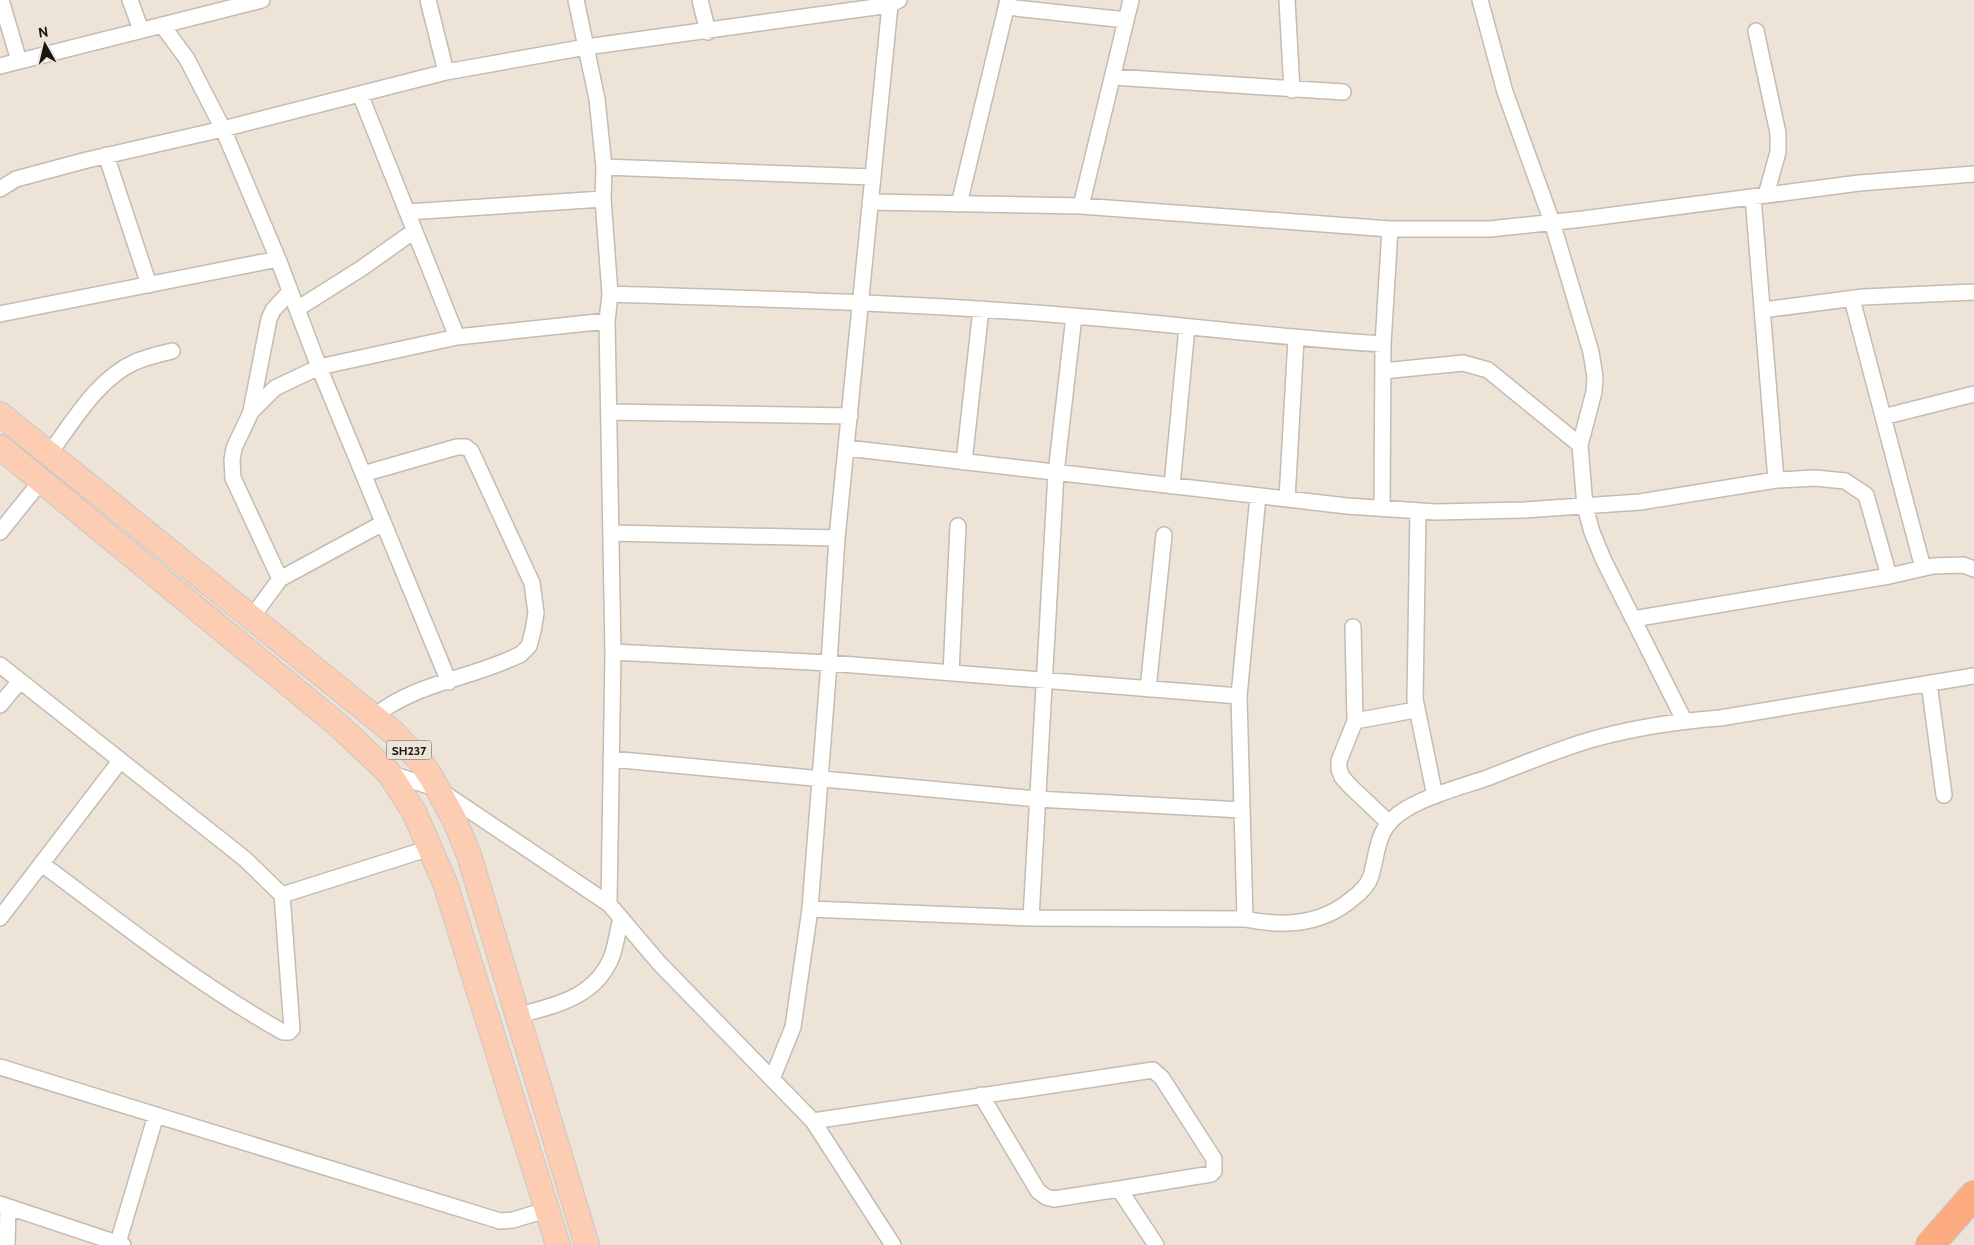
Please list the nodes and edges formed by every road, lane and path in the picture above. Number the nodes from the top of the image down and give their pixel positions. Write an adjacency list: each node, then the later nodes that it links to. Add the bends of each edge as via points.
1 (1, 0): 18 (street)
2 (130, 0): 14 (street)
3 (262, 0): 13 (street)
4 (428, 0): 20 (street)
5 (576, 0): 17 (street)
6 (700, 0): 16 (street)
7 (1131, 0): 12 (street)
8 (1287, 0): 22 (street)
9 (1480, 0): 37 (street, via 1505,92)
10 (894, 3): 16 (street); 29 (street)
11 (1007, 4): 12 (street); 34 (street)
12 (1126, 20): 21 (street)
13 (162, 25): 14 (street); 25 (street, via 187,59)
14 (141, 30): 18 (street)
15 (1756, 31): 31 (street, via 1778,133 1778,152)
16 (708, 32): 17 (street)
17 (586, 47): 20 (street); 27 (street, via 597,99)
18 (19, 61): 19 (street)
19 (0, 66)
20 (446, 72): 24 (street)
21 (1113, 77): 22 (street); 35 (street)
22 (1292, 90): 23 (street)
23 (1343, 92)
24 (360, 94): 25 (street); 36 (street)
25 (223, 129): 26 (street); 40 (street)
26 (106, 156): 30 (street, via 16,179); 41 (street)
27 (604, 167): 29 (street); 32 (street)
28 (1974, 174): 31 (street, via 1860,183)
29 (872, 177): 33 (street)
30 (0, 189)
31 (1760, 196): 37 (street); 49 (street)
32 (603, 199): 36 (street); 44 (street)
33 (870, 202): 34 (street); 46 (street)
34 (959, 204): 35 (street)
35 (1081, 206): 38 (street)
36 (407, 212): 39 (street)
37 (1552, 222): 38 (street, via 1490,228); 66 (street, via 1593,362 1594,392)
38 (1390, 229): 56 (street)
39 (414, 231): 47 (street); 54 (street)
40 (278, 259): 41 (street); 42 (street)
41 (149, 285): 50 (street)
42 (290, 292): 47 (street); 61 (street, via 269,319)
43 (1974, 292): 45 (street)
44 (610, 294): 46 (street); 52 (street)
45 (1852, 299): 49 (street); 65 (street)
46 (862, 302): 48 (street); 64 (street)
47 (297, 309): 58 (street)
48 (981, 310): 51 (street); 70 (street)
49 (1763, 310): 73 (street)
50 (0, 314)
51 (1074, 316): 53 (street); 71 (street)
52 (607, 321): 54 (street); 62 (street)
53 (1187, 327): 55 (street); 75 (street)
54 (457, 337): 58 (street)
55 (1296, 339): 56 (street); 77 (street)
56 (1383, 344): 59 (street)
57 (172, 351): 69 (street, via 133,363 111,378)
58 (319, 367): 61 (street, via 275,388); 72 (street)
59 (1383, 371): 66 (street, via 1463,363 1488,370); 79 (street)
60 (1974, 394): 65 (street)
61 (251, 412): 90 (street, via 234,448 233,478)
62 (609, 412): 64 (street); 84 (street)
63 (0, 414): 69 (main road, SH237)
64 (850, 416): 68 (street)
65 (1883, 417): 87 (street)
66 (1580, 445): 78 (street)
67 (0, 447): 74 (main road, SH237)
68 (847, 448): 70 (street); 86 (street)
69 (49, 454): 91 (main road, SH237)
70 (964, 462): 71 (street)
71 (1056, 472): 75 (street); 100 (street)
72 (363, 474): 81 (street); 101 (street, via 466,447 471,451 532,583 536,613 529,646 511,659)
73 (1776, 480): 78 (street, via 1695,495); 89 (street, via 1815,478 1845,481 1866,496)
74 (41, 481): 83 (street); 112 (main road, SH237, via 337,724)
75 (1172, 486): 76 (street)
76 (1258, 496): 77 (street); 104 (street)
77 (1287, 499): 79 (street)
78 (1585, 507): 80 (street); 92 (street, via 1604,561)
79 (1382, 508): 80 (street)
80 (1418, 511): 106 (street)
81 (383, 523): 90 (street); 101 (street)
82 (958, 526): 97 (street)
83 (0, 532)
84 (611, 533): 86 (street); 94 (street)
85 (1164, 535): 103 (street)
86 (837, 538): 95 (street)
87 (1923, 568): 88 (street, via 1963,564); 89 (street)
88 (1974, 569)
89 (1889, 576): 92 (street)
90 (280, 579): 91 (street)
91 (252, 617): 107 (main road, SH237)
92 (1633, 619): 108 (street)
93 (1353, 627): 109 (street)
94 (612, 652): 95 (street); 110 (street)
95 (830, 663): 97 (street); 113 (street)
96 (0, 665): 99 (street)
97 (951, 673): 100 (street)
98 (1974, 676): 102 (street)
99 (20, 681): 105 (street); 111 (street)
100 (1044, 681): 103 (street); 117 (street)
101 (449, 682): 107 (street, via 399,698)
102 (1929, 683): 108 (street, via 1720,718); 115 (street)
103 (1148, 689): 104 (street)
104 (1239, 696): 118 (street)
105 (0, 705)
106 (1415, 710): 109 (street); 116 (street)
107 (374, 717): 114 (main road, SH237, via 421,762)
108 (1684, 720): 116 (street, via 1601,737)
109 (1355, 721): 119 (street, via 1339,761 1339,769 1350,786)
110 (611, 759): 113 (street); 123 (street)
111 (120, 761): 121 (street); 122 (street, via 246,860)
112 (389, 773): 114 (street); 120 (main road, SH237, via 414,812)
113 (820, 778): 117 (street); 124 (street)
114 (438, 790): 123 (street); 129 (main road, SH237, via 469,855)
115 (1944, 795)
116 (1435, 796): 119 (street, via 1406,808)
117 (1037, 799): 118 (street); 127 (street)
118 (1242, 810): 128 (street)
119 (1388, 822): 128 (street, via 1380,835 1371,877 1364,890 1348,903 1308,922 1277,924)
120 (430, 848): 122 (street); 138 (main road, SH237, via 445,883 492,1028)
121 (42, 864): 122 (street, via 230,1002 283,1032 289,1032 292,1021); 125 (street)
122 (282, 895)
123 (609, 904): 126 (street)
124 (810, 909): 127 (street); 131 (street, via 793,1027)
125 (0, 918)
126 (621, 918): 129 (street, via 612,955 590,988 569,1001); 131 (street)
127 (1031, 918): 128 (street)
128 (1245, 919)
129 (519, 1015): 142 (main road, SH237)
130 (0, 1066): 133 (street)
131 (772, 1079): 134 (street)
132 (981, 1095): 134 (street); 135 (street, via 1038,1191 1046,1197); 135 (street, via 1146,1069 1157,1072 1214,1159 1214,1171)
133 (156, 1115): 138 (street, via 500,1220 513,1220); 139 (street)
134 (813, 1121): 143 (street)
135 (1119, 1189): 144 (street)
136 (1974, 1195): 145 (highway)
137 (4, 1206): 139 (street); 140 (street)
138 (546, 1210): 141 (main road, SH237)
139 (121, 1244)
140 (7, 1245)
141 (558, 1245)
142 (587, 1245)
143 (893, 1245)
144 (1156, 1245)
145 (1930, 1245)

